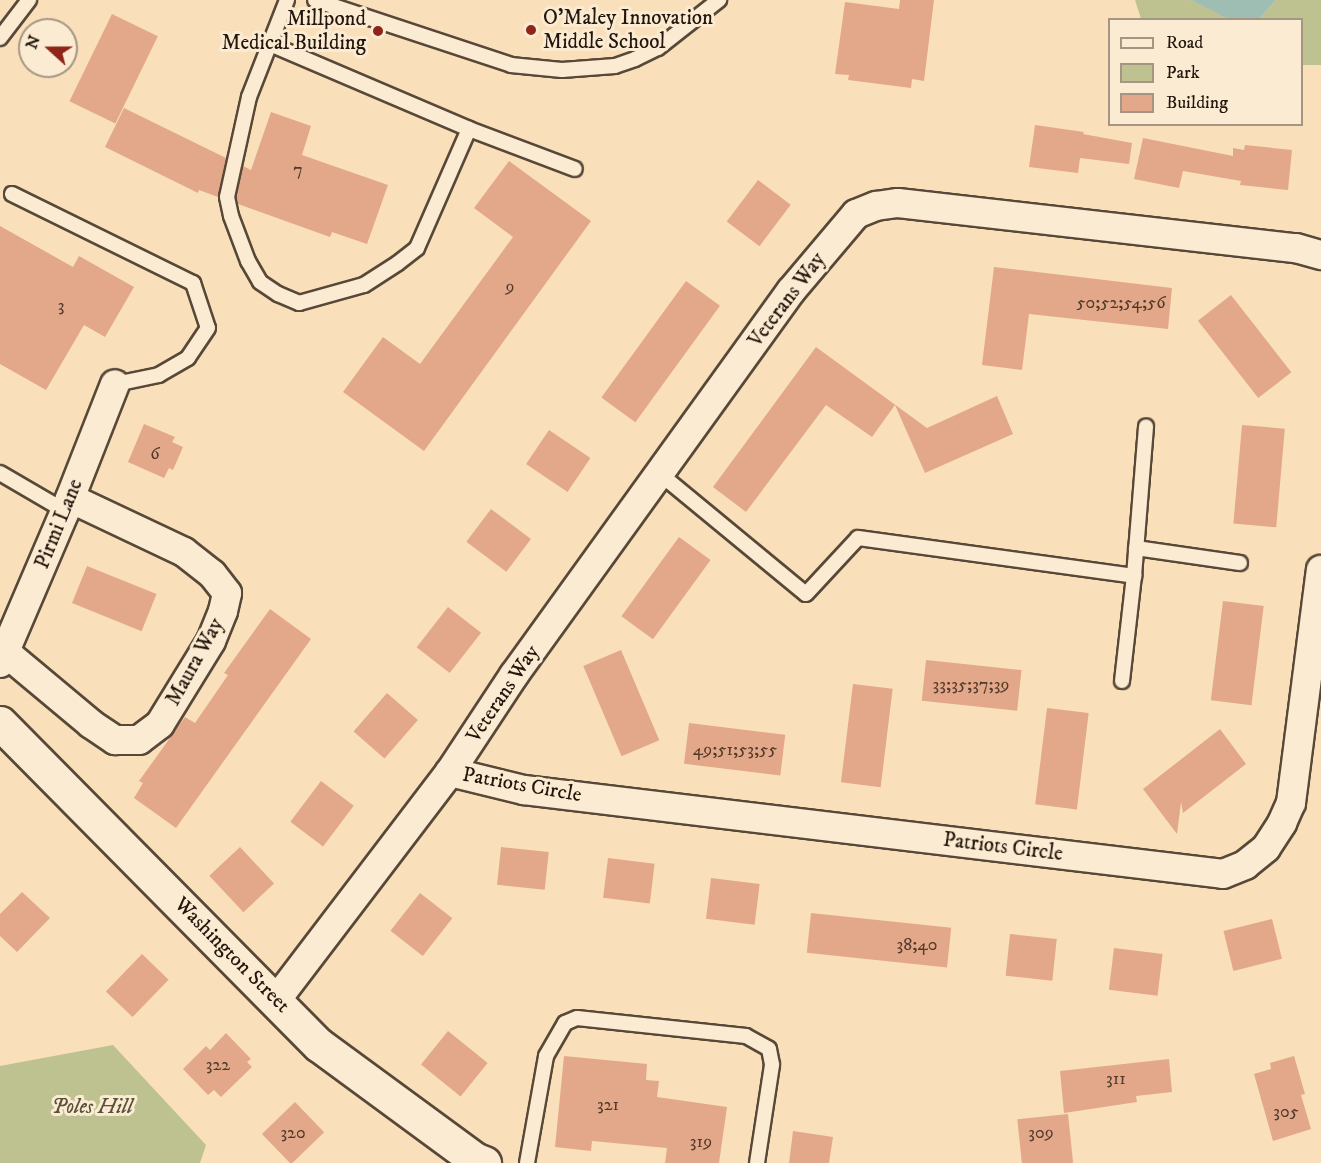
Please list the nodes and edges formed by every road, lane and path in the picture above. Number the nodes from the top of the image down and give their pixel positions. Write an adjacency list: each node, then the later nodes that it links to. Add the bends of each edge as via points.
1 (29, 0): 5 (lane)
2 (287, 0): 6 (lane)
3 (315, 0): 4 (lane, via 511,65 562,70 615,66 635,59 658,48)
4 (719, 0)
5 (0, 38)
6 (270, 44): 7 (lane); 7 (lane, via 249,97 227,197 231,216 260,282 288,299 299,303 364,285 417,248)
7 (469, 129): 8 (lane)
8 (574, 169)
9 (12, 194): 11 (lane, via 193,283 208,328 188,358 159,375)
10 (1321, 255): 14 (street, Veterans Way, via 1296,248 898,203 876,206 856,214 818,257)
11 (115, 384): 15 (street, Pirmi Lane)
12 (1146, 426): 16 (lane)
13 (0, 472): 15 (lane)
14 (659, 473): 19 (lane, via 806,594 858,538); 23 (street, Veterans Way, via 514,675)
15 (68, 505): 20 (street, Pirmi Lane); 20 (street, Maura Way, via 184,552 212,574 227,593 224,611 211,641 160,724 139,740 115,740)
16 (1136, 548): 17 (lane); 19 (lane)
17 (1240, 564)
18 (1321, 570): 23 (street, Patriots Circle, via 1291,803 1266,848 1245,865 1223,874 524,790)
19 (1134, 576): 21 (lane)
20 (3, 658)
21 (1122, 681)
22 (0, 723): 24 (main road, Washington Street)
23 (450, 772): 24 (street, Veterans Way)
24 (277, 999): 25 (main road, Washington Street, via 319,1045)
25 (484, 1163)
26 (527, 1163): 27 (lane, via 546,1056 566,1023 577,1018 746,1036 770,1049 772,1065)
27 (757, 1163)

